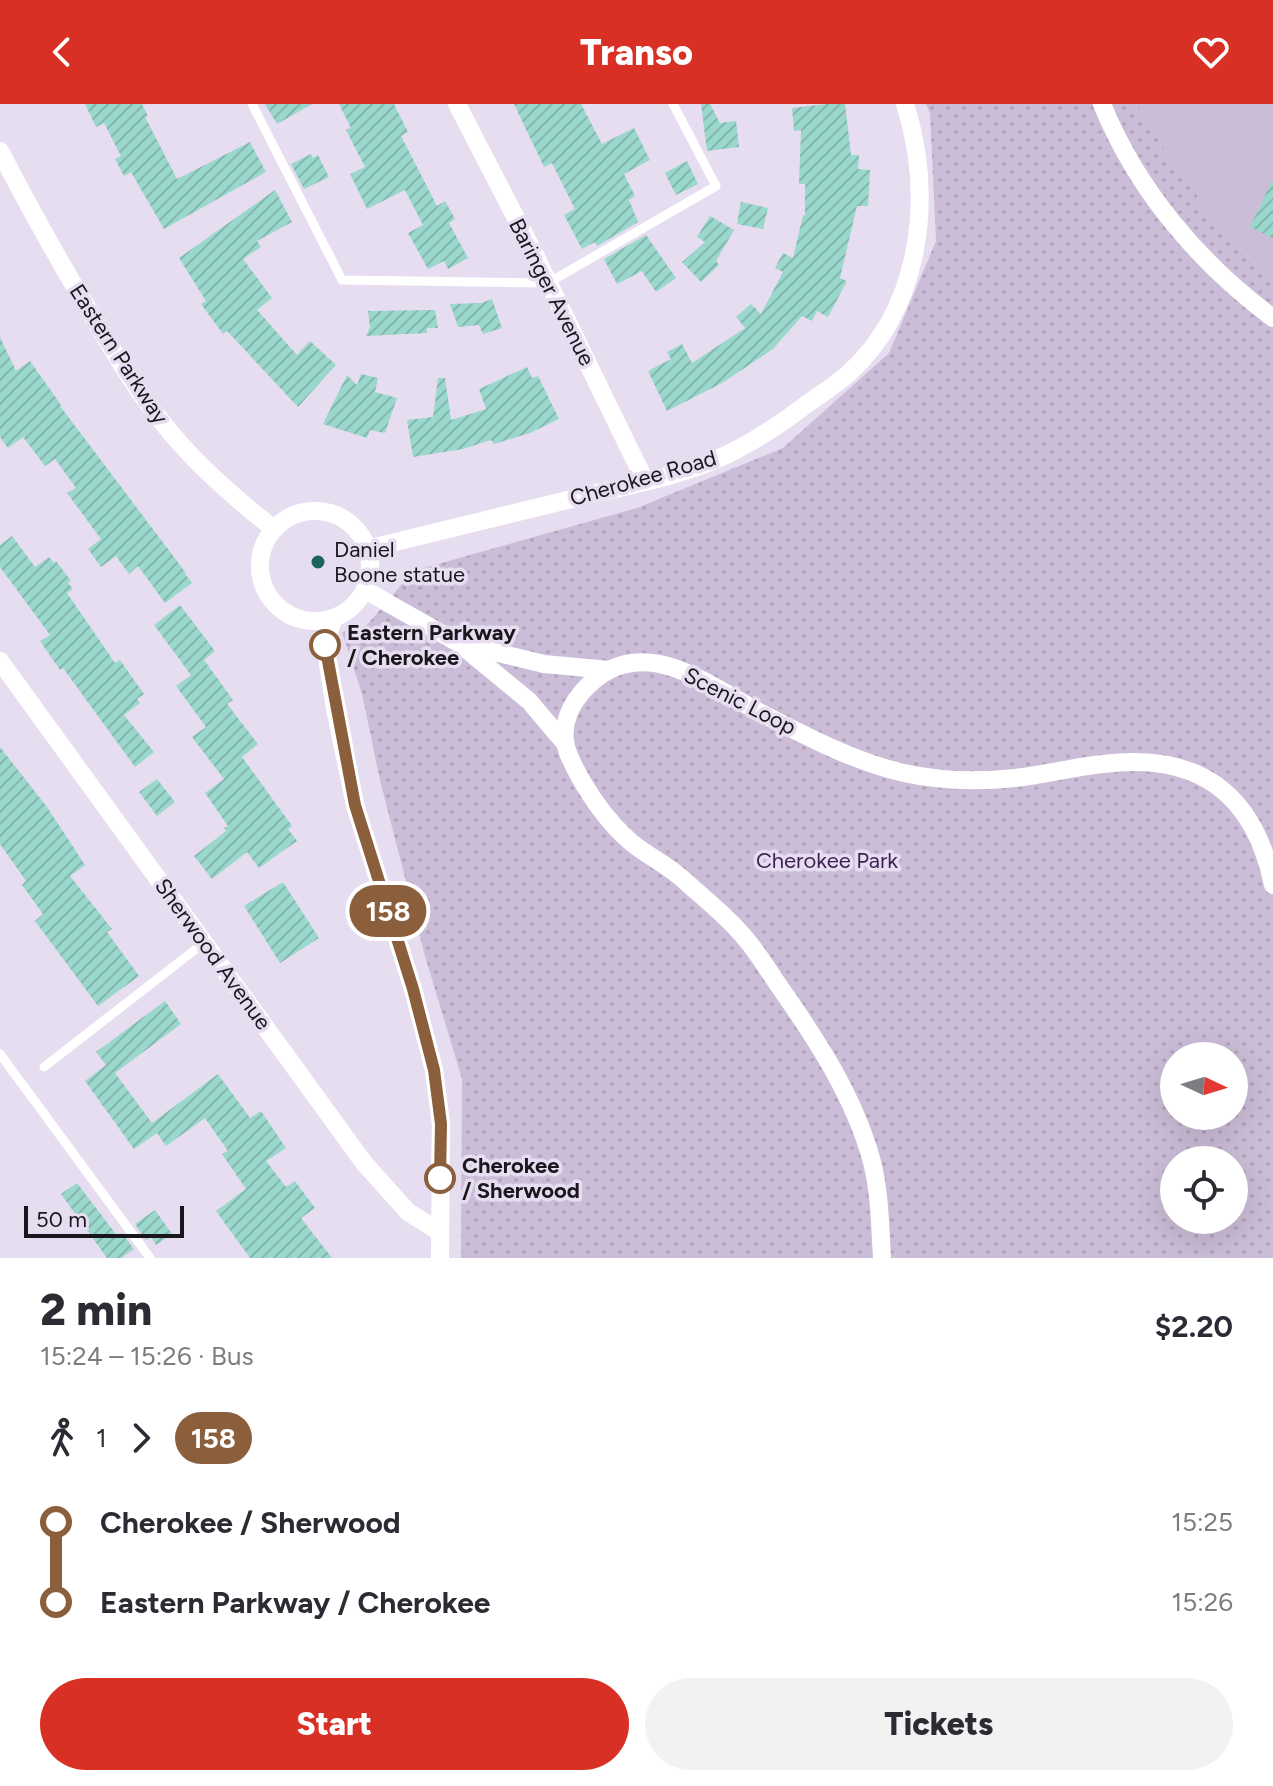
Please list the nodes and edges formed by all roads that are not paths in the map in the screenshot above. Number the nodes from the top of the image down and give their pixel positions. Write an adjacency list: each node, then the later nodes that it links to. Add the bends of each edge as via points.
1 (252, 104): 7 (lane, via 342,280)
2 (457, 104): 7 (street, Baringer Avenue)
3 (673, 104): 7 (lane, via 716,186)
4 (905, 104): 9 (street, Cherokee Road, via 919,178 917,238 904,291 886,328 847,375 763,437 713,461)
5 (1102, 104): 8 (street, via 1129,162 1204,260)
6 (0, 151): 10 (street, Eastern Parkway, via 131,380 206,471)
7 (548, 283): 9 (street, Baringer Avenue)
8 (1273, 318)
9 (645, 481): 11 (street, Cherokee Road)
10 (274, 529): 11 (street, via 310,511 337,515 355,528); 13 (street, via 264,546 260,572 267,593 284,613 310,622)
11 (367, 549): 12 (street)
12 (365, 590): 13 (street, via 355,605); 14 (street)
13 (333, 619): 22 (street, via 325,645 355,805 434,1070 441,1124)
14 (460, 644): 16 (street, Scenic Loop, via 522,660); 17 (street, via 519,691)
15 (0, 661): 19 (street, Sherwood Avenue)
16 (609, 670): 17 (street, via 581,694 565,723); 18 (street, Scenic Loop, via 634,664 672,666 830,746 929,778 1009,779 1130,761 1182,768 1209,780 1244,812 1261,840)
17 (563, 741): 25 (street, via 612,824 679,875 744,936 831,1065 872,1162)
18 (1273, 885)
19 (205, 942): 21 (lane); 22 (street, Sherwood Avenue, via 364,1163 408,1212)
20 (0, 1054): 23 (lane)
21 (44, 1067)
22 (440, 1232): 24 (street)
23 (150, 1258)
24 (440, 1258)
25 (882, 1258)

